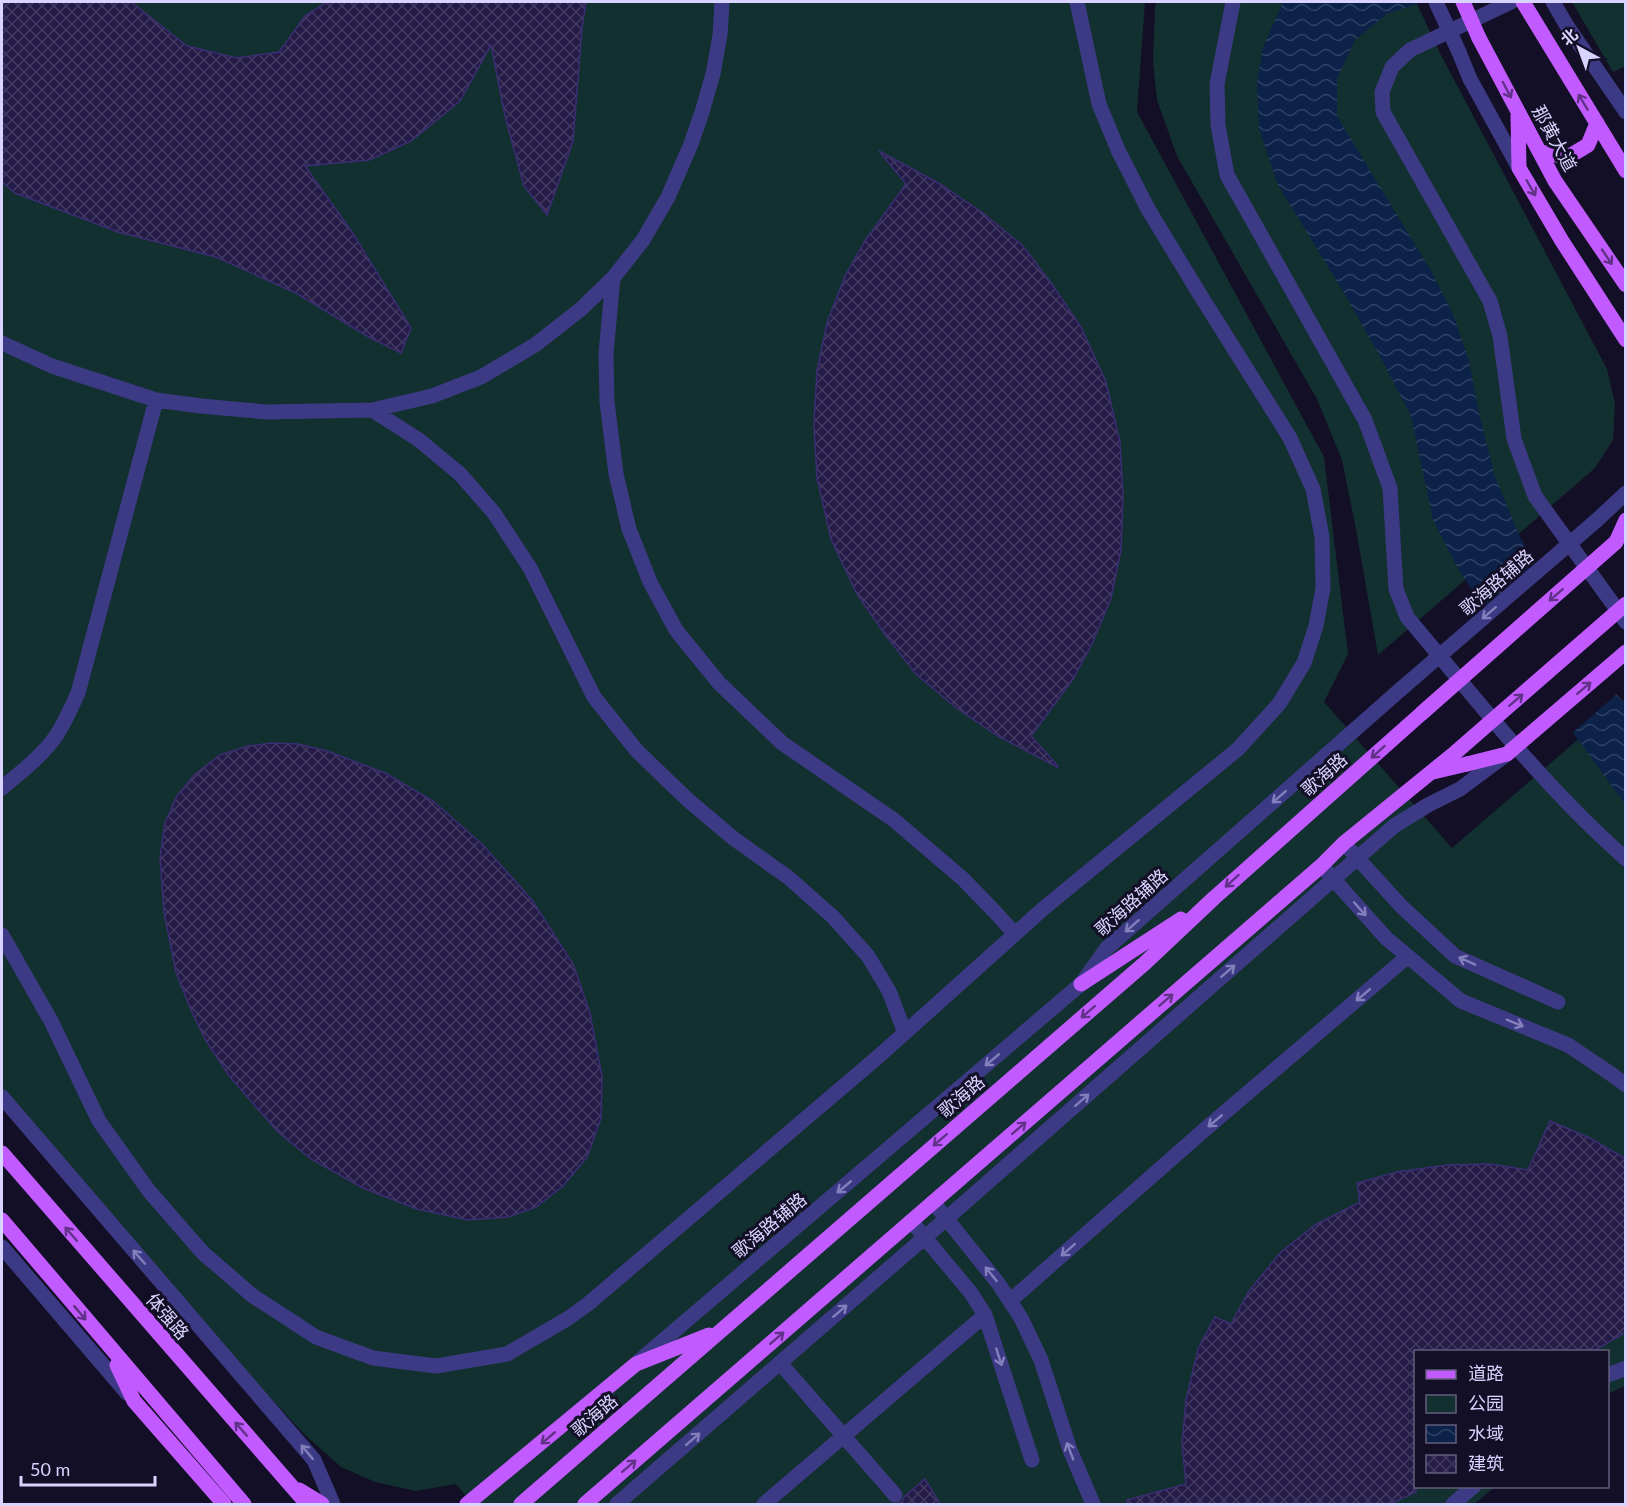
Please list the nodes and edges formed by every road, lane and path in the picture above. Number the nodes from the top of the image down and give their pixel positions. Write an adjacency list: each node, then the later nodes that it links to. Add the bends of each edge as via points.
1 (722, 2): 15 (street, via 713,75 691,144 668,197 643,240)
2 (1077, 2): 36 (street, via 1099,104 1118,150 1153,218 1290,438 1313,489 1322,537 1323,588 1304,663 1280,704 1238,749)
3 (1233, 2): 32 (street, via 1217,84 1218,125 1227,175 1365,420 1390,488 1396,589 1407,617 1536,771)
4 (1437, 2): 13 (street, bridge, via 1470,79)
5 (1463, 2): 9 (main road, 那黄大道, one-way to 9, bridge)
6 (1511, 2): 25 (street, via 1410,50 1392,67 1382,92 1383,112 1490,301 1500,336 1514,439 1536,496)
7 (1523, 2): 11 (main road, one-way to 7)
8 (1555, 6): 10 (street)
9 (1518, 112): 12 (main road, 那黄大道); 13 (main road)
10 (1626, 112)
11 (1597, 123): 12 (main road, via 1588,145 1568,157); 14 (main road)
12 (1540, 152): 16 (main road, 那黄大道, one-way to 16, via 1555,181)
13 (1519, 168): 17 (main road, one-way to 17)
14 (1626, 171)
15 (613, 278): 20 (street, via 534,345 481,377 432,396); 36 (street, via 606,363 616,474 629,529 650,582 676,630 719,683 782,743 894,820 963,879)
16 (1626, 285)
17 (1626, 340)
18 (2, 343): 19 (street, via 52,366)
19 (156, 400): 20 (street, via 266,412); 29 (street, via 78,693 55,737)
20 (372, 410): 41 (street, via 419,440 460,474 494,513 530,568 594,697 622,733 688,800 833,917 868,956 889,991)
21 (1626, 493): 39 (street, 歌海路辅路, one-way to 39, bridge, via 1106,949)
22 (1626, 520): 23 (main road)
23 (1621, 538): 35 (main road, 歌海路, one-way to 35, bridge)
24 (1626, 604): 28 (main road, one-way to 24, bridge)
25 (1626, 622)
26 (1626, 652): 27 (main road, one-way to 26, bridge)
27 (1507, 754): 28 (main road, bridge); 31 (street, via 1460,789 1394,826)
28 (1430, 772): 30 (main road)
29 (2, 788)
30 (1344, 843): 31 (street); 33 (main road)
31 (1358, 858): 34 (street); 40 (street, one-way to 31, via 1455,956 1401,906)
32 (1626, 859)
33 (1321, 866): 34 (street); 45 (main road, one-way to 33)
34 (1333, 879): 38 (street, one-way to 38); 46 (street, one-way to 34)
35 (1214, 898): 39 (main road); 53 (main road, 歌海路, one-way to 53, via 1145,963)
36 (1015, 934): 41 (street)
37 (2, 935): 41 (street, via 51,1022 99,1121 149,1191 203,1253 253,1296 315,1337 373,1359 436,1366 507,1354 567,1320)
38 (1407, 957): 42 (street, one-way to 42, via 1461,1001 1568,1045); 51 (street, one-way to 51)
39 (1081, 984): 56 (street, 歌海路辅路, one-way to 56)
40 (1558, 1002)
41 (905, 1033)
42 (1626, 1085)
43 (2, 1097): 69 (street, one-way to 43, via 314,1460)
44 (2, 1153): 62 (main road, 体强路, one-way to 44)
45 (933, 1202): 46 (street); 48 (main road)
46 (946, 1219): 49 (street); 51 (street, one-way to 46)
47 (2, 1220): 54 (main road, one-way to 54)
48 (911, 1221): 49 (street); 72 (main road, one-way to 48)
49 (925, 1237): 52 (street); 55 (street, one-way to 49)
50 (2, 1247): 59 (street)
51 (1010, 1302): 75 (street, one-way to 51, via 1070,1450 1041,1360)
52 (985, 1315): 60 (street); 61 (street, one-way to 61)
53 (720, 1330): 56 (main road); 71 (main road, 歌海路)
54 (109, 1346): 59 (main road); 66 (main road)
55 (780, 1363): 60 (street); 73 (street, one-way to 55)
56 (636, 1364): 70 (main road, one-way to 70)
57 (1626, 1368): 58 (street)
58 (1609, 1375)
59 (134, 1401): 65 (main road)
60 (843, 1437): 64 (street); 74 (street)
61 (1032, 1460)
62 (286, 1481): 67 (main road, 体强路); 68 (main road)
63 (1472, 1488): 76 (street)
64 (895, 1495)
65 (224, 1504)
66 (244, 1504)
67 (307, 1504)
68 (322, 1504)
69 (333, 1504)
70 (467, 1504)
71 (521, 1504)
72 (585, 1504)
73 (617, 1504)
74 (764, 1504)
75 (1093, 1504)
76 (1453, 1504)

